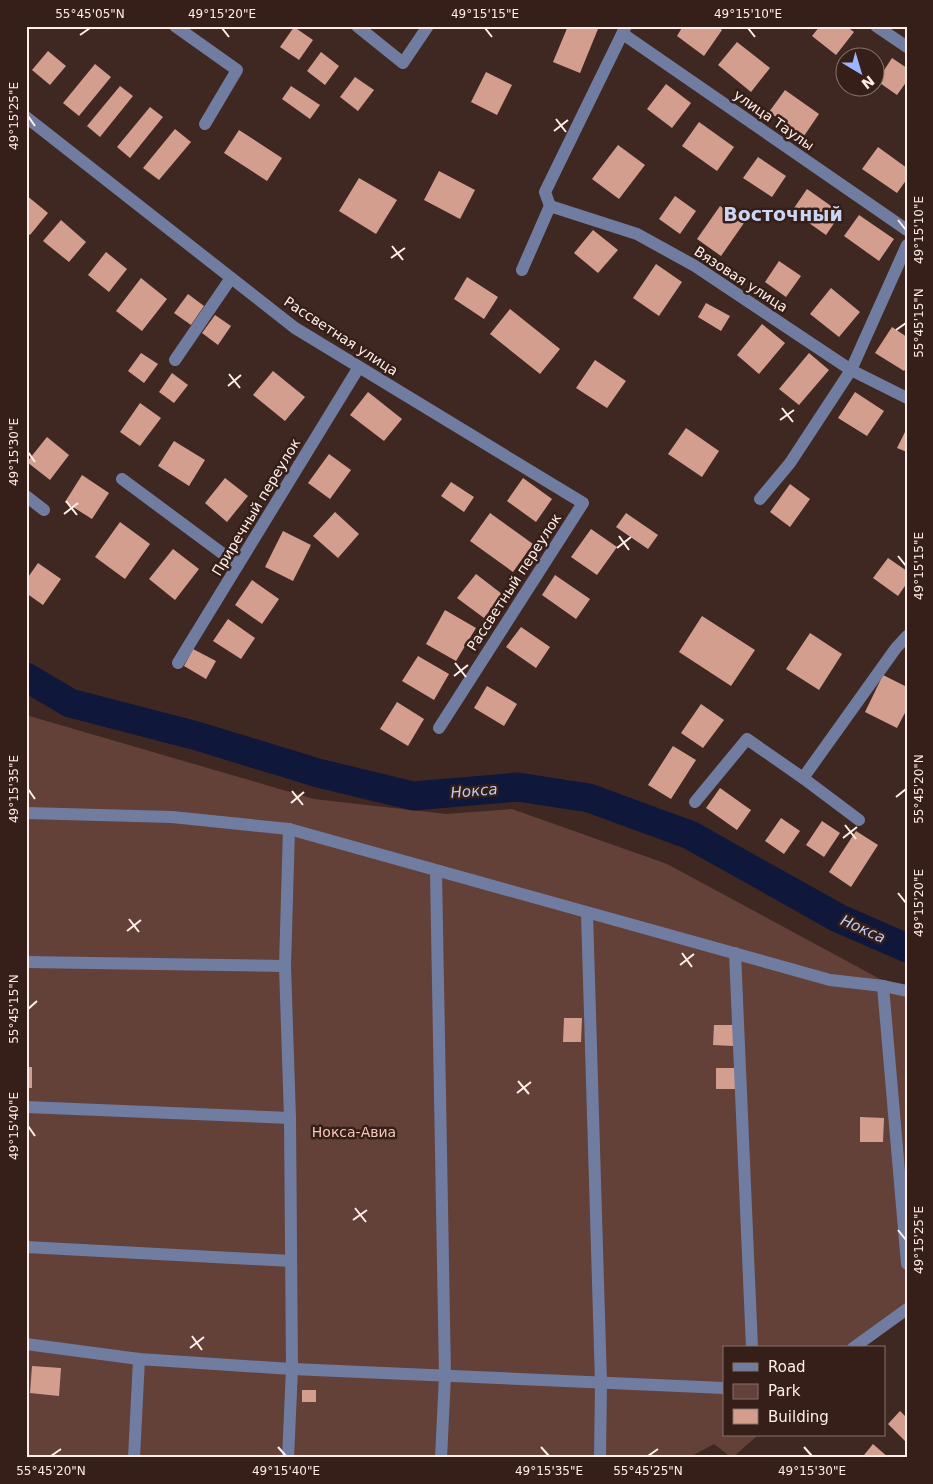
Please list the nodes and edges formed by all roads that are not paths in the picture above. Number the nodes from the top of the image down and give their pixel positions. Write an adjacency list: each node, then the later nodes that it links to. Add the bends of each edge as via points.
1 (176, 26): 8 (street, via 237,70)
2 (357, 26): 3 (street, via 404,63)
3 (428, 26)
4 (876, 26): 6 (street)
5 (625, 30): 9 (street, via 545,192); 10 (street, улица Таулы)
6 (907, 47)
7 (26, 117): 13 (street, Рассветная улица)
8 (205, 124)
9 (550, 206): 12 (street); 16 (street, Вязовая улица, via 636,234 695,266)
10 (907, 230)
11 (907, 245): 16 (street)
12 (522, 270)
13 (232, 278): 14 (street); 15 (street, Рассветная улица, via 295,328)
14 (175, 360)
15 (359, 367): 21 (street, Рассветная улица); 23 (street, Приречный переулок)
16 (852, 370): 17 (street, Вязовая улица); 20 (street, via 790,463)
17 (907, 398)
18 (122, 479): 23 (street)
19 (26, 496): 22 (street)
20 (760, 499)
21 (583, 503): 27 (street, Рассветный переулок)
22 (44, 510)
23 (238, 565): 26 (street, Приречный переулок)
24 (907, 636): 25 (street)
25 (901, 651): 28 (street)
26 (178, 663)
27 (439, 728)
28 (803, 778): 29 (street, via 747,739); 31 (street)
29 (695, 802)
30 (26, 813): 32 (street, via 172,817)
31 (860, 820)
32 (289, 829): 33 (street); 37 (street)
33 (436, 871): 34 (street); 51 (street)
34 (587, 912): 35 (street); 52 (street)
35 (735, 953): 38 (street, via 830,980); 47 (street)
36 (26, 962): 37 (street)
37 (285, 966): 41 (street)
38 (883, 986): 39 (street); 44 (street)
39 (907, 991)
40 (26, 1107): 41 (street)
41 (290, 1118): 43 (street)
42 (26, 1247): 43 (street)
43 (291, 1261): 50 (street)
44 (907, 1264)
45 (907, 1309): 48 (street)
46 (26, 1344): 49 (street)
47 (752, 1346)
48 (856, 1346)
49 (139, 1359): 50 (street); 54 (street)
50 (292, 1369): 51 (street); 55 (street)
51 (445, 1376): 52 (street); 56 (street)
52 (601, 1383): 53 (street); 57 (street)
53 (723, 1388)
54 (134, 1458)
55 (288, 1458)
56 (441, 1458)
57 (600, 1458)

